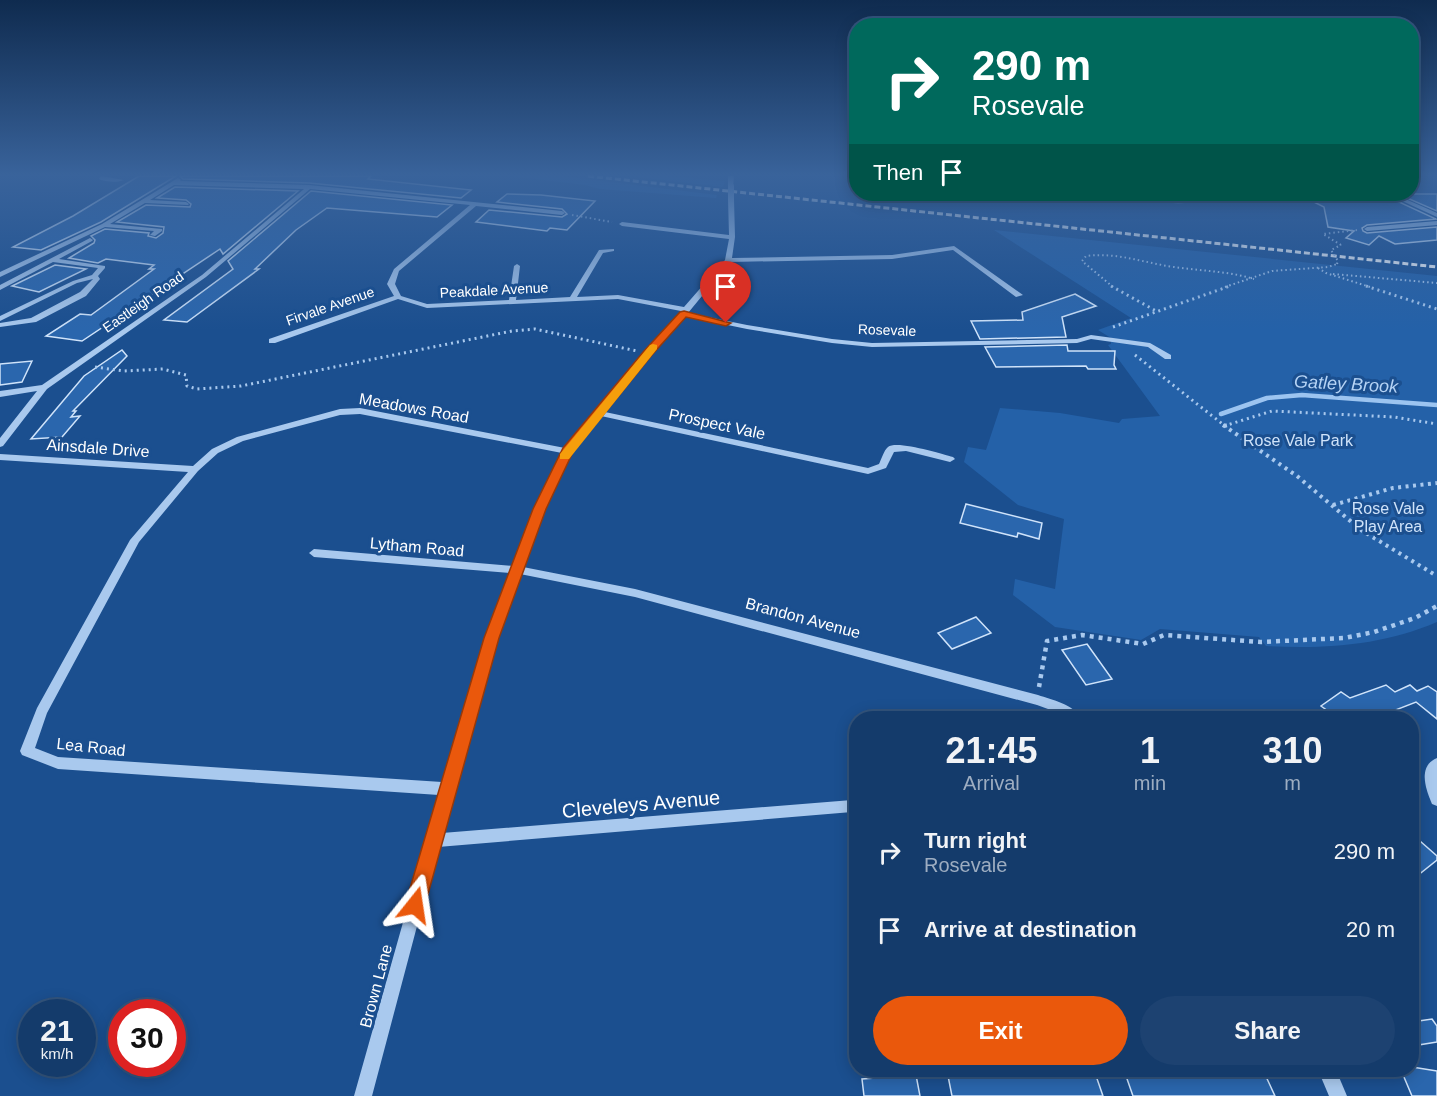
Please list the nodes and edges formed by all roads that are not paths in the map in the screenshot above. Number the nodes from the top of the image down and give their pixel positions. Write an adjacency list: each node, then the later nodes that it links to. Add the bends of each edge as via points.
1 (100, 227): 10 (street)
2 (128, 227): 9 (street, via 160,230)
3 (262, 227): 29 (street, Eastleigh Road, via 204,276)
4 (447, 227): 21 (street, via 396,270 391,284)
5 (649, 227): 11 (street)
6 (732, 227): 11 (street, Brown Lane, bridge)
7 (1388, 227): 8 (street)
8 (1366, 229)
9 (153, 235)
10 (81, 237): 13 (street); 14 (street, via 93,239)
11 (732, 237): 15 (street, Brown Lane)
12 (612, 250): 22 (street, via 601,250)
13 (38, 258): 14 (street); 17 (street)
14 (52, 260): 18 (street, via 103,267); 19 (street)
15 (728, 260): 20 (street, via 892,257 954,248); 24 (street, Brown Lane)
16 (517, 266): 23 (street)
17 (0, 275)
18 (94, 276): 25 (street); 26 (street, via 97,281 83,294 33,320)
19 (0, 288)
20 (1019, 295)
21 (398, 297): 23 (street, Peakdale Avenue, via 428,306); 27 (street, Firvale Avenue)
22 (573, 298): 23 (street, Peakdale Avenue); 24 (street, Peakdale Avenue, via 618,297)
23 (512, 302)
24 (686, 312): 28 (street, Rosevale, via 832,341 872,345 1077,341 1091,337 1150,345); 31 (street, Brown Lane)
25 (0, 319)
26 (0, 325)
27 (272, 341)
28 (1168, 357)
29 (44, 387): 30 (street); 32 (street, Eastleigh Road)
30 (0, 394)
31 (597, 413): 33 (street, Brown Lane); 35 (street, Prospect Vale, via 868,471 883,466 891,449 906,448)
32 (0, 444)
33 (567, 451): 36 (street, Meadows Road, via 360,411 340,412 240,439 215,451); 38 (street, Brown Lane)
34 (0, 457): 36 (street, Ainsdale Drive)
35 (950, 459)
36 (195, 470): 41 (street, Lea Road, via 135,540 41,712 27,751 58,763)
37 (314, 553): 38 (street, Lytham Road)
38 (516, 570): 39 (street, Brandon Avenue, via 634,593 1038,700); 41 (street, Brown Lane, via 491,638)
39 (1066, 711)
40 (1437, 765): 42 (street, via 1431,774)
41 (447, 789): 44 (street, Brown Lane)
42 (1437, 800)
43 (849, 806): 44 (street, Cleveleys Avenue)
44 (433, 841): 46 (street, Brown Lane)
45 (1330, 1077): 47 (street)
46 (363, 1096)
47 (1338, 1096)

